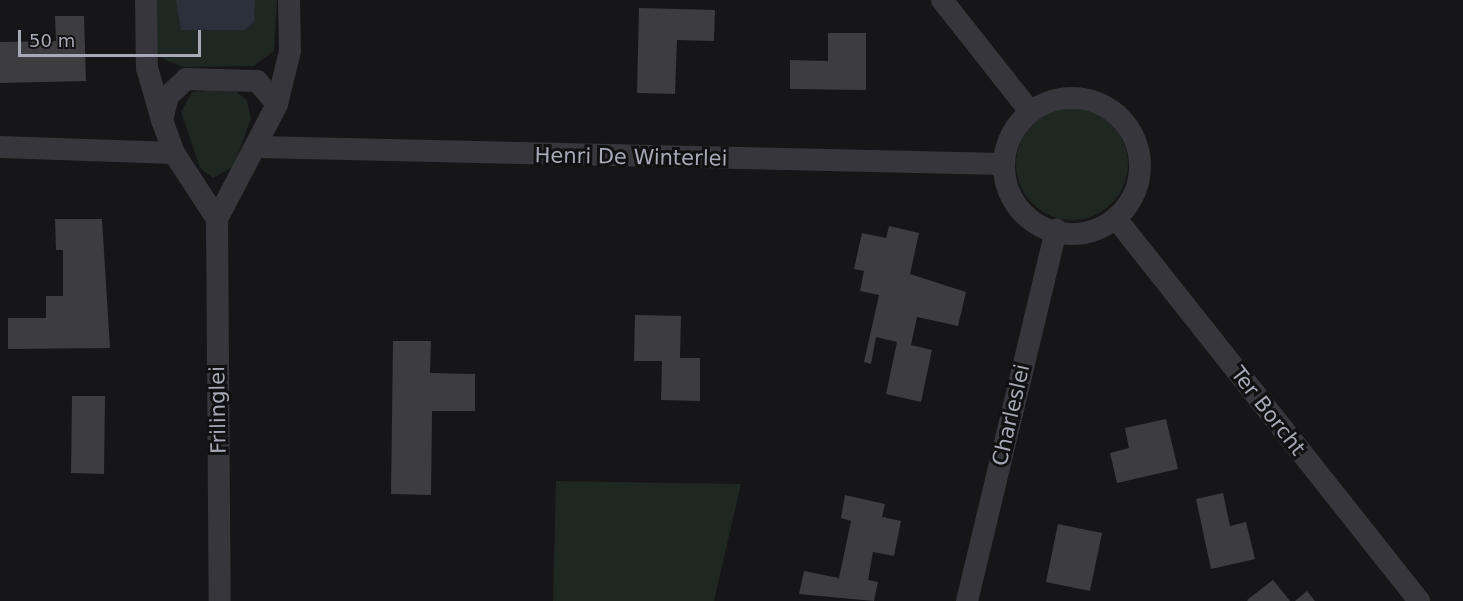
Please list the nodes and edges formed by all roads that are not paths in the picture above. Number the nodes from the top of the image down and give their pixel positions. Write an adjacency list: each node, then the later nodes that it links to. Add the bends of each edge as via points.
1 (146, 0): 6 (street, via 147,68)
2 (289, 0): 4 (street, via 290,51)
3 (942, 0): 5 (street)
4 (277, 104): 6 (street, via 257,81 186,79 168,96); 8 (street)
5 (1029, 110): 10 (street, via 1016,124); 12 (street, via 1046,101 1088,101 1109,109 1128,127 1140,172 1130,206)
6 (162, 120): 9 (street)
7 (0, 147): 9 (street)
8 (258, 147): 10 (street, Henri De Winterlei); 11 (street)
9 (174, 153): 11 (street)
10 (1003, 164): 13 (street, via 1020,208)
11 (216, 219): 14 (street, Frilinglei)
12 (1118, 221): 13 (street, via 1087,233); 16 (street, Ter Borcht)
13 (1056, 229): 15 (street, Charleslei)
14 (220, 601)
15 (967, 601)
16 (1419, 601)

